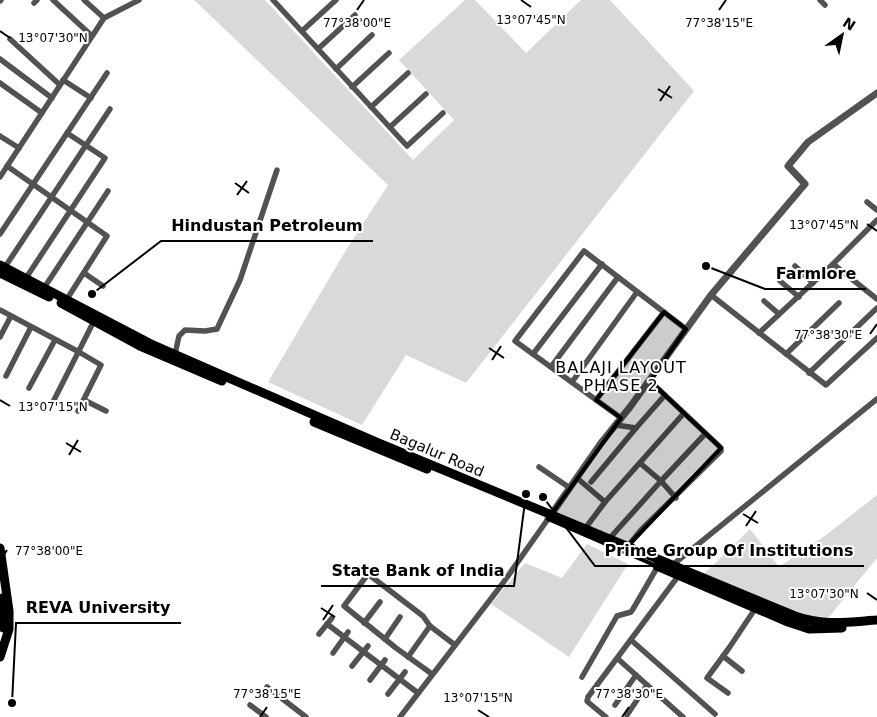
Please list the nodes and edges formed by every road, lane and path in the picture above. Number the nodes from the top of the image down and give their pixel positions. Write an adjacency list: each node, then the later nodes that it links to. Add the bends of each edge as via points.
1 (53, 0): 10 (street)
2 (84, 0): 7 (street)
3 (139, 0): 7 (street)
4 (273, 0): 8 (street)
5 (336, 0): 8 (street)
6 (354, 16): 12 (street)
7 (104, 18): 10 (street)
8 (302, 31): 12 (street)
9 (372, 35): 15 (street)
10 (92, 36): 18 (street)
11 (10, 39): 18 (street)
12 (318, 50): 15 (street)
13 (389, 53): 20 (street)
14 (0, 59): 23 (street)
15 (336, 69): 20 (street)
16 (108, 73): 24 (street)
17 (408, 73): 25 (street)
18 (62, 82): 23 (street); 24 (street)
19 (0, 83): 27 (street)
20 (352, 87): 25 (street)
21 (877, 93): 58 (street, via 808,142 788,166 805,184)
22 (426, 94): 29 (street)
23 (52, 98): 27 (street)
24 (91, 98): 30 (street)
25 (371, 107): 29 (street)
26 (110, 109): 32 (street)
27 (42, 113): 33 (street)
28 (443, 113): 29 (street, via 407,146)
29 (390, 127)
30 (67, 133): 32 (street); 37 (street)
31 (0, 136): 33 (street)
32 (86, 145): 39 (street); 42 (street, via 105,158)
33 (19, 148): 34 (street)
34 (7, 166): 36 (street); 37 (street)
35 (277, 170): 77 (street, via 240,280 217,329 185,330 179,336)
36 (0, 178)
37 (34, 185): 39 (street); 45 (street)
38 (108, 191): 44 (street)
39 (52, 198): 42 (street); 49 (street)
40 (867, 202): 41 (street)
41 (877, 210)
42 (71, 211): 44 (street); 52 (street)
43 (877, 220): 47 (street)
44 (87, 222): 50 (street, via 107,236); 56 (street)
45 (0, 234)
46 (602, 264): 51 (street); 78 (street); 78 (street, via 584,251 515,341)
47 (833, 264): 54 (street); 61 (street)
48 (795, 266): 54 (street)
49 (2, 269): 52 (main road, Bagalur Road); 69 (main road, Bagalur Road)
50 (84, 273): 55 (street); 60 (street)
51 (618, 277): 57 (street); 80 (street)
52 (26, 278): 56 (main road, Bagalur Road)
53 (780, 280): 59 (street)
54 (813, 283): 59 (street)
55 (104, 286)
56 (44, 288): 60 (main road, Bagalur Road)
57 (637, 292): 66 (street); 84 (street)
58 (711, 295): 71 (street); 72 (street)
59 (798, 296): 67 (street)
60 (67, 299): 77 (main road, Bagalur Road)
61 (877, 299)
62 (764, 301): 67 (street)
63 (839, 303): 79 (street)
64 (877, 308): 81 (street)
65 (0, 310): 68 (street)
66 (664, 312): 71 (street); 90 (street)
67 (779, 314): 72 (street)
68 (11, 316): 70 (street); 73 (street)
69 (94, 321): 76 (street); 98 (main road, Bagalur Road, via 140,346)
70 (31, 327): 75 (street); 82 (street)
71 (686, 329): 83 (street)
72 (759, 333): 79 (street)
73 (0, 337)
74 (877, 338): 81 (street, via 828,384)
75 (55, 340): 76 (street); 85 (street)
76 (79, 352): 88 (street); 89 (street, via 102,365)
77 (175, 354): 98 (main road, Bagalur Road)
78 (533, 354): 80 (street)
79 (786, 354): 81 (street)
80 (551, 367): 84 (street)
81 (809, 373)
82 (6, 376)
83 (650, 381): 86 (street); 94 (street)
84 (572, 382): 90 (street)
85 (29, 388)
86 (665, 395): 93 (street); 96 (street)
87 (877, 399): 113 (street)
88 (54, 400)
89 (84, 400): 91 (street); 92 (street)
90 (596, 400): 94 (street)
91 (78, 411)
92 (106, 411)
93 (684, 413): 97 (street); 99 (street)
94 (622, 418): 95 (street)
95 (616, 425): 96 (street); 101 (street)
96 (636, 428): 102 (street)
97 (705, 434): 103 (street); 105 (street, via 721,451)
98 (375, 445): 107 (main road, Bagalur Road)
99 (640, 463): 103 (street); 106 (street)
100 (539, 467): 104 (street)
101 (576, 478): 104 (street); 106 (street)
102 (591, 482)
103 (661, 482): 105 (street); 109 (street)
104 (570, 488): 107 (street)
105 (676, 498): 110 (street)
106 (605, 502): 108 (street)
107 (550, 518): 108 (main road, Bagalur Road); 112 (main road, Bagalur Road); 130 (street)
108 (584, 530): 109 (main road, Bagalur Road)
109 (609, 539): 110 (main road, Bagalur Road)
110 (627, 547): 113 (main road, Bagalur Road)
111 (0, 548): 136 (main road, via 9,611 9,629)
112 (658, 566): 113 (main road, Bagalur Road); 144 (street, via 631,612 617,616)
113 (670, 568): 114 (main road, Bagalur Road); 117 (main road, Bagalur Road)
114 (679, 575): 117 (main road, Bagalur Road); 129 (street)
115 (0, 586): 127 (main road, via 3,628)
116 (380, 602): 121 (street)
117 (757, 605): 120 (main road, Bagalur Road, via 812,622); 123 (main road, Bagalur Road, via 809,629); 134 (street)
118 (400, 617): 128 (street)
119 (332, 618): 122 (street)
120 (877, 620)
121 (364, 623): 124 (street, via 344,606 368,574 423,616); 128 (street)
122 (327, 624): 125 (street); 126 (street)
123 (877, 625)
124 (430, 626): 130 (street); 135 (street)
125 (319, 634)
126 (346, 635): 132 (street); 133 (street)
127 (0, 637)
128 (385, 639): 135 (street)
129 (631, 640): 137 (street); 156 (street)
130 (455, 645): 142 (street)
131 (368, 646): 133 (street)
132 (333, 652)
133 (363, 652): 138 (street); 139 (street)
134 (723, 656): 140 (street); 150 (street, via 707,678)
135 (408, 657): 142 (street)
136 (0, 658)
137 (618, 659): 143 (street); 160 (street, via 587,701)
138 (383, 663): 145 (street); 146 (street)
139 (352, 666)
140 (742, 671)
141 (405, 672): 145 (street)
142 (432, 674): 149 (street)
143 (636, 675): 147 (street); 153 (street)
144 (582, 677)
145 (400, 679): 149 (street); 151 (street)
146 (370, 680)
147 (647, 685): 154 (street); 155 (street)
148 (266, 687): 158 (street)
149 (418, 693): 159 (street)
150 (728, 693)
151 (388, 694)
152 (250, 705): 157 (street)
153 (615, 705)
154 (674, 710): 161 (street); 162 (street)
155 (627, 714)
156 (715, 714)
157 (266, 717)
158 (306, 717)
159 (400, 717)
160 (606, 717)
161 (670, 717)
162 (683, 717)

